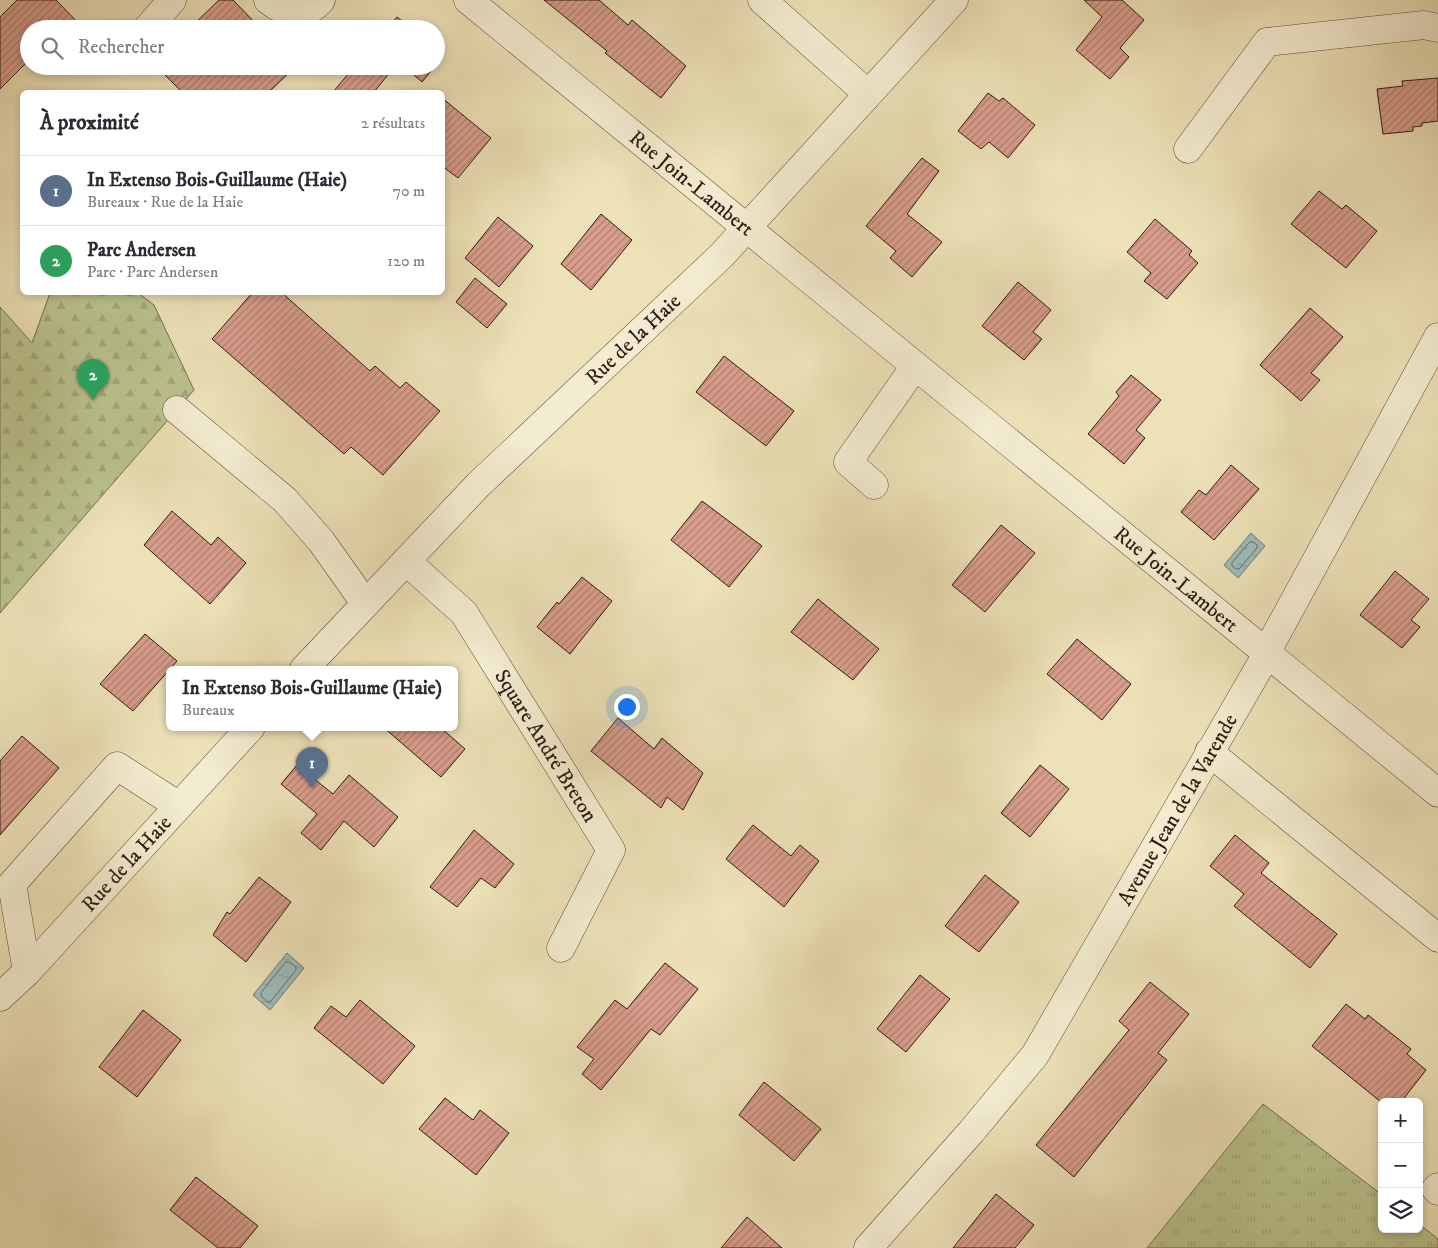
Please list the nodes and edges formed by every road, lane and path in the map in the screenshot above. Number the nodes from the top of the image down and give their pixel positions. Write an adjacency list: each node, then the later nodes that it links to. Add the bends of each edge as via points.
1 (172, 0): 7 (street)
2 (268, 0): 3 (street, via 293,12 315,7)
3 (322, 0)
4 (468, 0): 11 (street, Rue Join-Lambert)
5 (762, 0): 9 (street)
6 (954, 0): 9 (street, Rue de la Haie)
7 (155, 20)
8 (1438, 28): 10 (street, via 1424,25 1267,42)
9 (868, 94): 11 (street, Rue de la Haie)
10 (1188, 149)
11 (746, 228): 13 (street, Rue Join-Lambert); 16 (street, Rue de la Haie, via 722,255 478,485)
12 (1438, 337): 18 (street, Avenue Jean de la Varende)
13 (915, 366): 15 (street, via 848,462); 18 (street, Rue Join-Lambert)
14 (177, 410): 17 (street, via 285,500 321,541)
15 (874, 485)
16 (406, 561): 17 (street, Rue de la Haie); 25 (street, Square André Breton, via 464,613 611,850)
17 (364, 603): 19 (street, Rue de la Haie)
18 (1267, 654): 21 (street, Avenue Jean de la Varende); 22 (street, Rue Join-Lambert)
19 (307, 666)
20 (247, 731): 23 (street, Rue de la Haie)
21 (1209, 752): 24 (street); 30 (street, Avenue Jean de la Varende, via 1036,1054)
22 (1438, 793)
23 (179, 806): 26 (street, Rue de la Haie); 26 (street, via 117,766 12,884)
24 (1438, 938)
25 (561, 948)
26 (27, 972): 27 (street, Rue de la Haie)
27 (0, 998)
28 (1438, 1186): 29 (street)
29 (1438, 1191)
30 (868, 1248)

